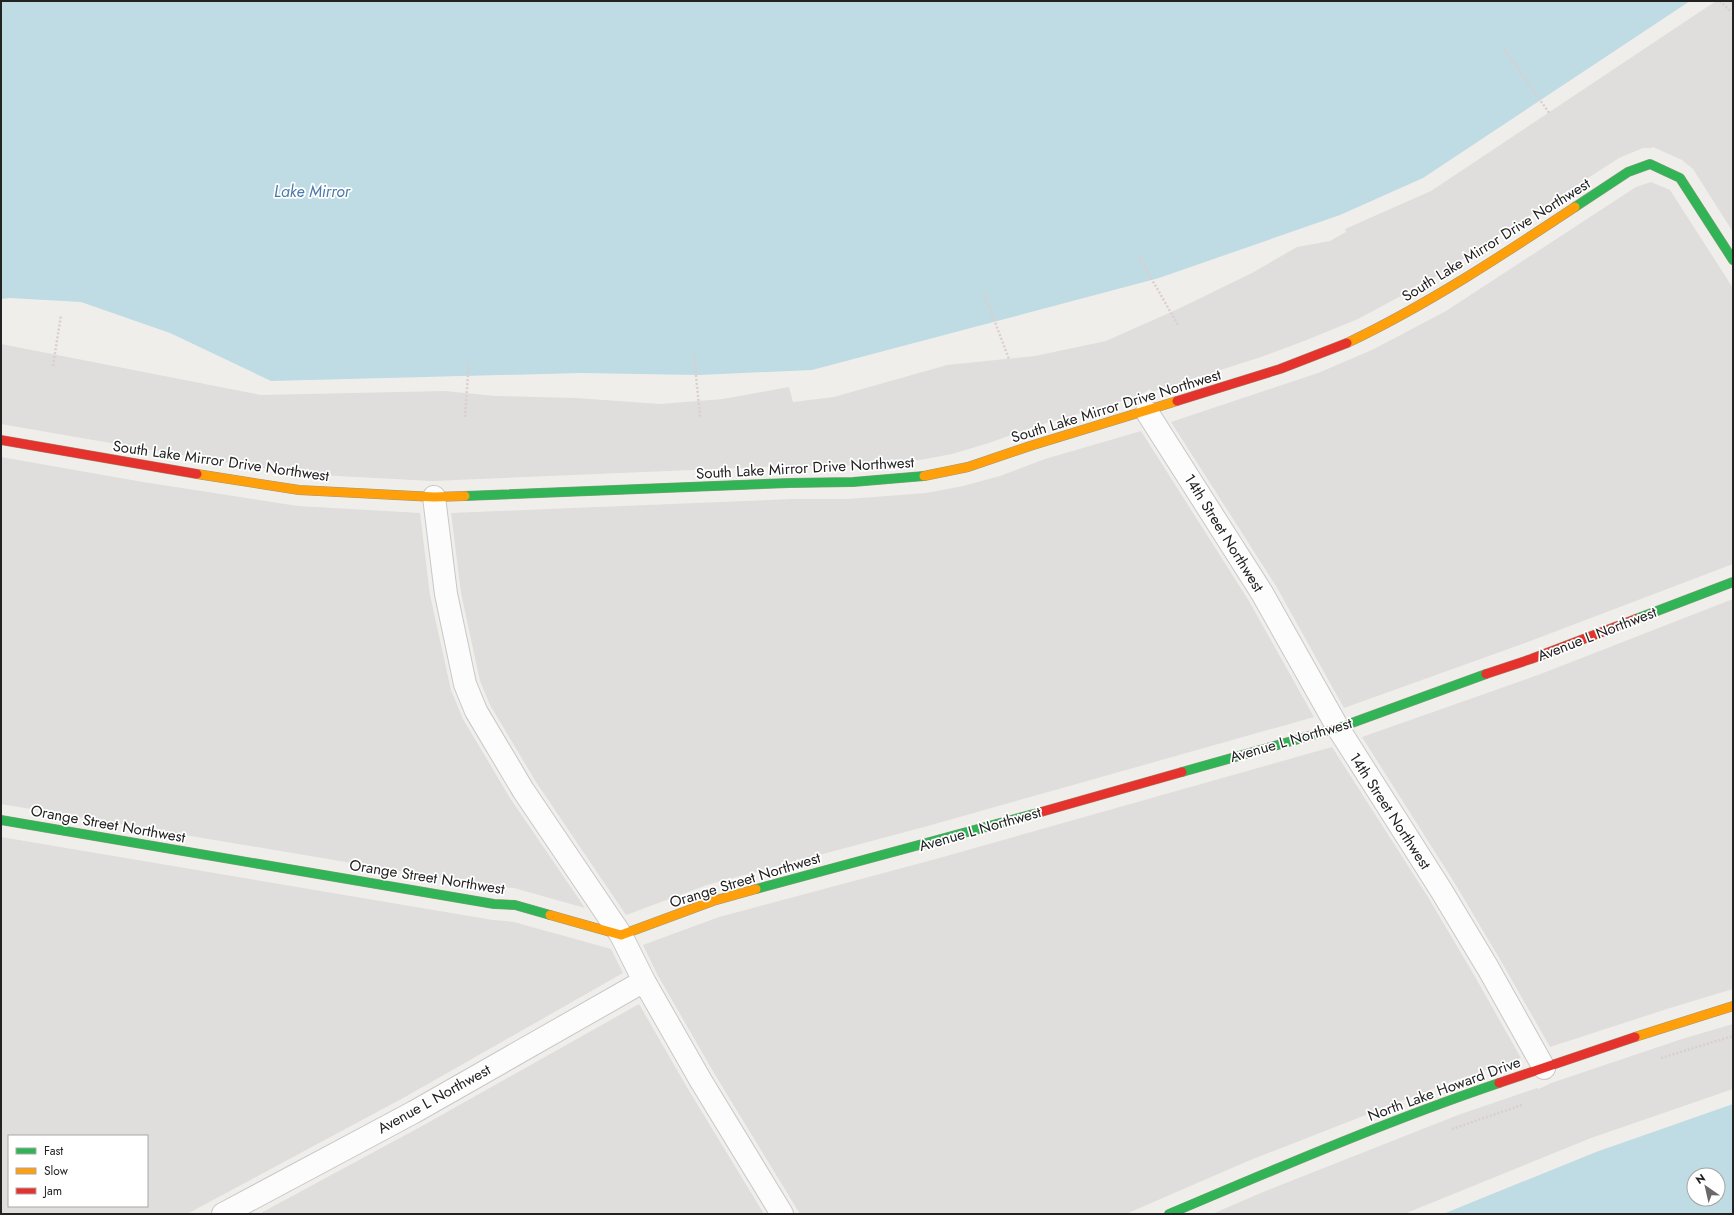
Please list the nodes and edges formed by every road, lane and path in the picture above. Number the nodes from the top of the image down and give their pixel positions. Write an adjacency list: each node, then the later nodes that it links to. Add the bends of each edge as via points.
1 (1720, 1): 2 (path)
2 (1730, 11)
3 (1504, 49): 4 (path)
4 (1550, 114)
5 (1139, 257): 9 (path)
6 (1733, 260): 14 (street, South Lake Mirror Drive Northwest, via 1680,178 1650,164 1628,172 1436,297 1366,334 1274,370)
7 (984, 293): 11 (path)
8 (61, 315): 13 (path)
9 (1178, 325)
10 (694, 355): 16 (path)
11 (1010, 359)
12 (469, 361): 15 (path)
13 (53, 366)
14 (1147, 412): 18 (street, South Lake Mirror Drive Northwest, via 1039,443 987,462 924,476 845,483); 20 (street, 14th Street Northwest, via 1262,593)
15 (465, 417)
16 (700, 417)
17 (1, 440): 18 (street, South Lake Mirror Drive Northwest, via 299,490)
18 (434, 497): 23 (street, via 446,594 465,684 476,711 523,790)
19 (1733, 582): 20 (street, Avenue L Northwest, via 1531,659)
20 (1338, 728): 22 (street, Avenue L Northwest); 28 (street, 14th Street Northwest, via 1441,890)
21 (1, 820): 23 (street, Orange Street Northwest, via 494,904 515,905)
22 (839, 867): 23 (street, Orange Street Northwest, via 713,901)
23 (622, 935): 24 (street)
24 (644, 981): 31 (street, Avenue L Northwest, via 414,1112); 32 (street)
25 (1733, 1006): 28 (street, North Lake Howard Drive)
26 (1733, 1036): 27 (path)
27 (1661, 1058)
28 (1544, 1068): 33 (street, North Lake Howard Drive, via 1451,1099)
29 (1528, 1103): 30 (path)
30 (1447, 1131)
31 (223, 1214)
32 (782, 1214)
33 (1169, 1214)

